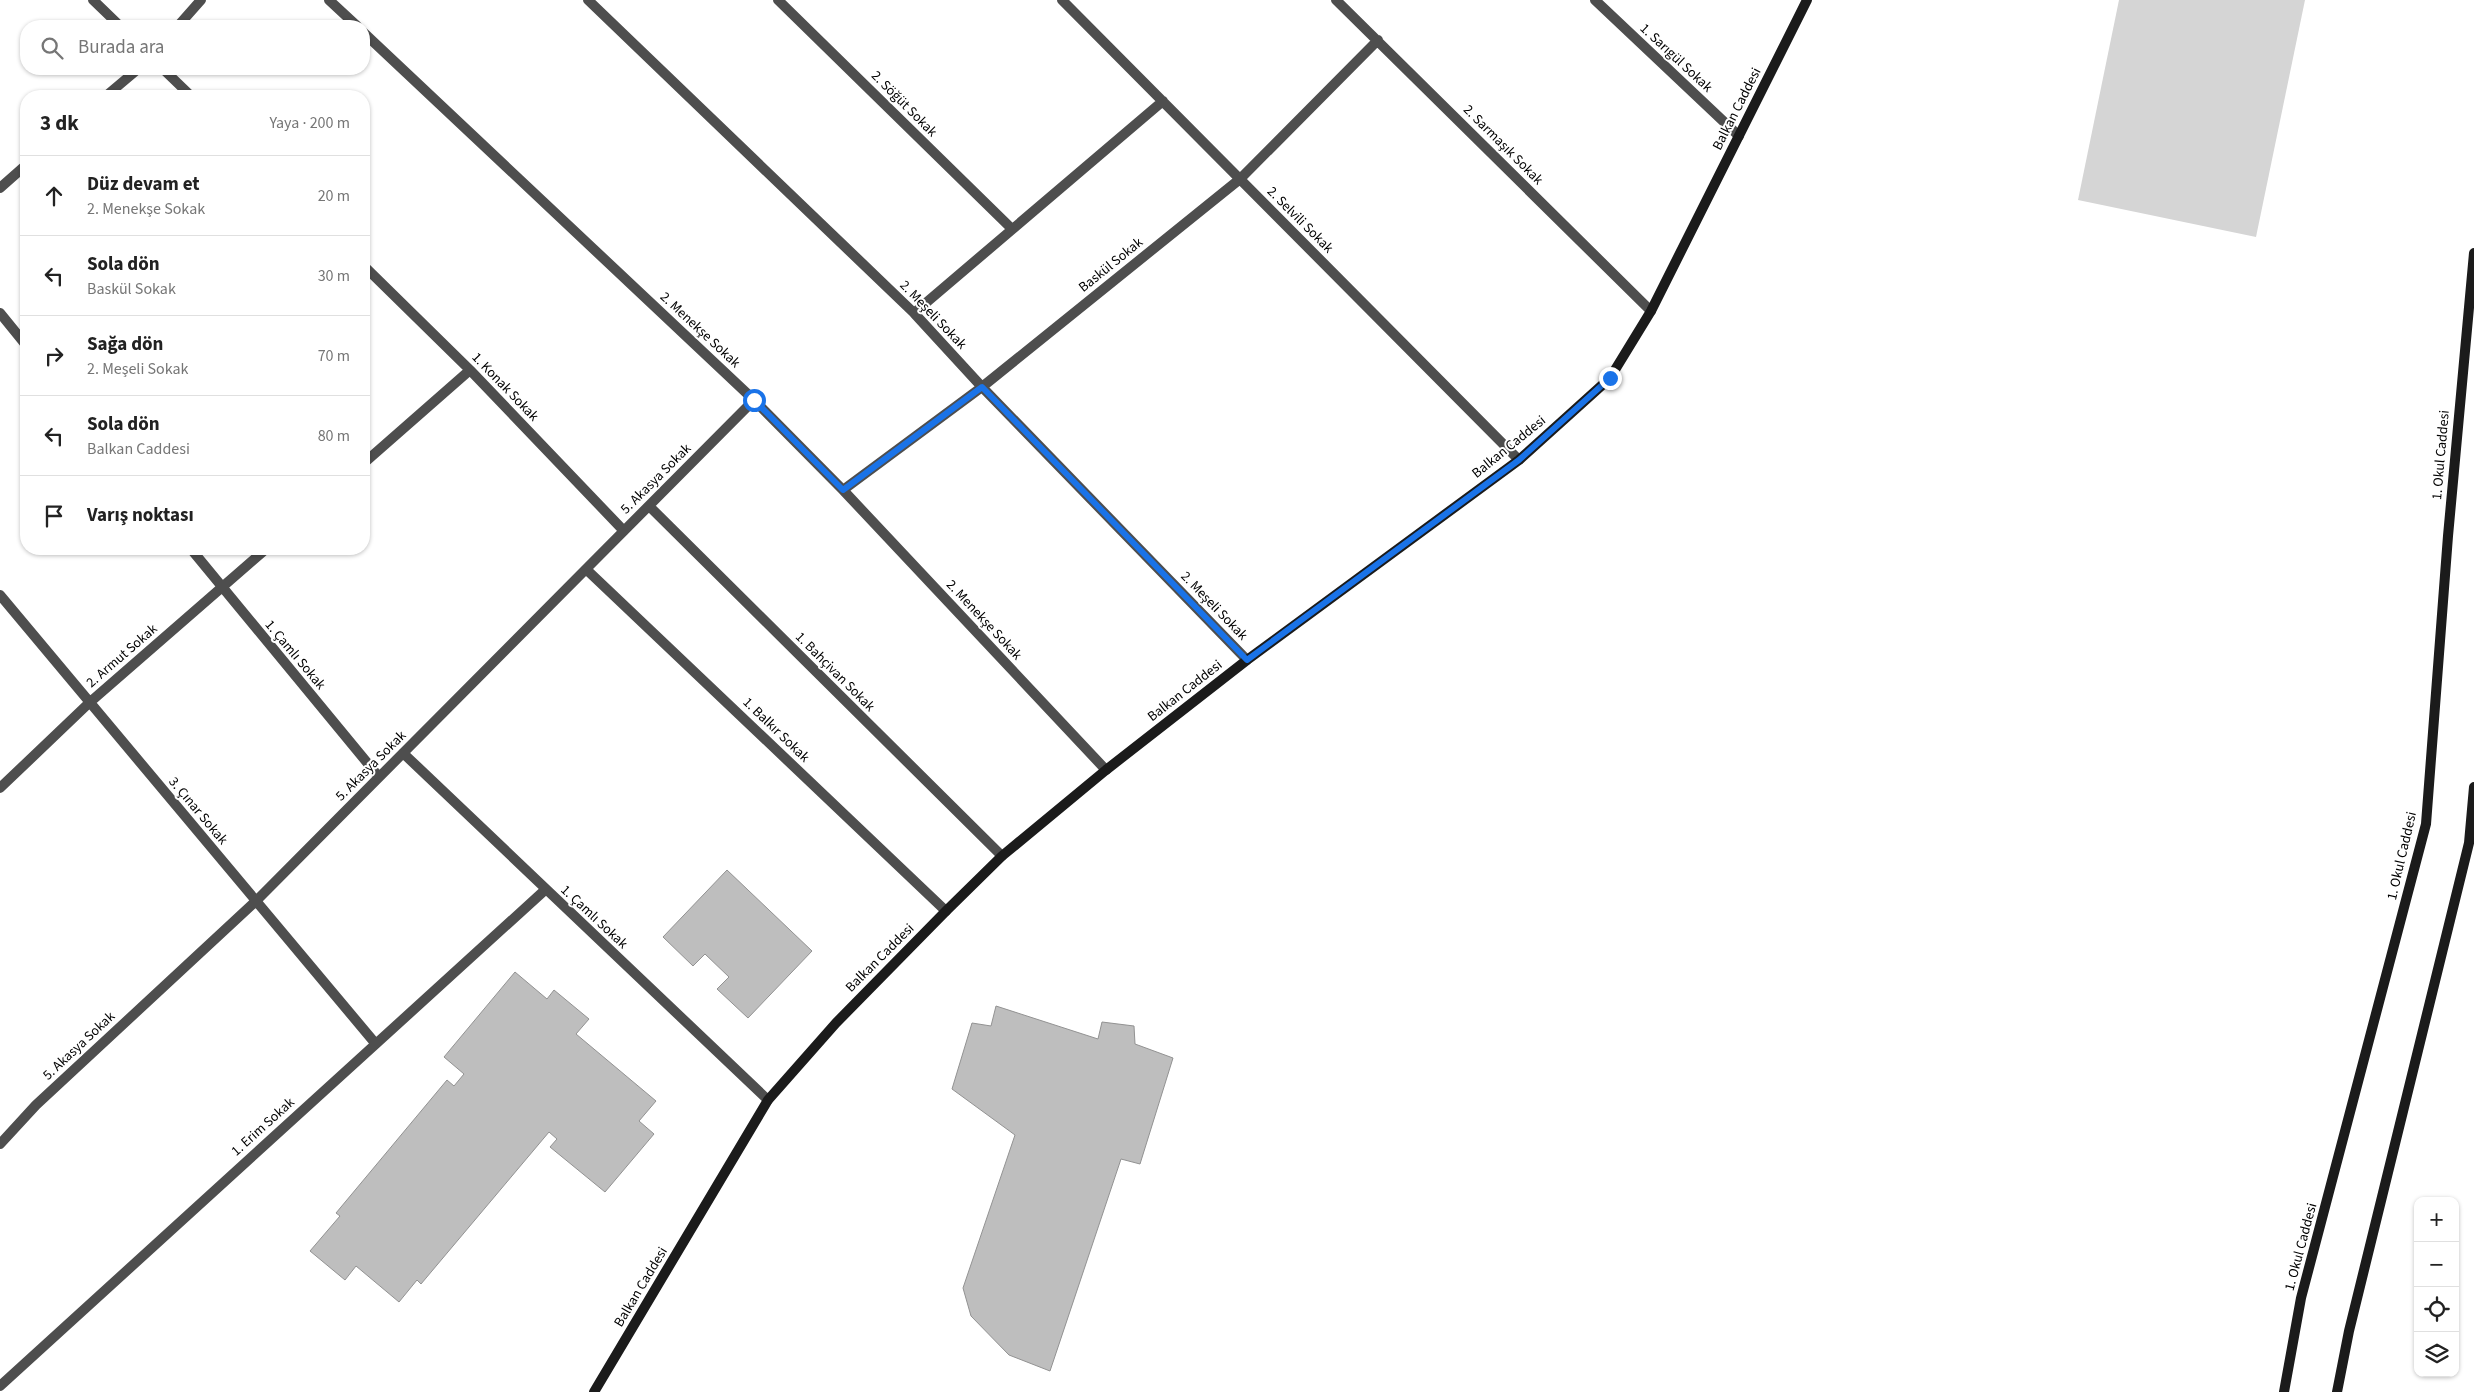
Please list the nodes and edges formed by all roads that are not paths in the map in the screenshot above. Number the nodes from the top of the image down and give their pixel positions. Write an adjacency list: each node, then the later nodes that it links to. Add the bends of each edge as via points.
1 (93, 0): 10 (street)
2 (201, 0): 11 (street)
3 (329, 0): 12 (street)
4 (588, 0): 29 (street, 2. Meşeli Sokak)
5 (778, 0): 24 (street, 2. Söğüt Sokak)
6 (1062, 0): 19 (street, 2. Selvili Sokak)
7 (1336, 0): 14 (street, 2. Sarmaşık Sokak)
8 (1595, 0): 20 (street, 1. Sarıgül Sokak)
9 (1807, 0): 20 (street, Balkan Caddesi)
10 (114, 20)
11 (183, 20)
12 (350, 20)
13 (370, 39): 33 (street, 2. Menekşe Sokak)
14 (1378, 40): 22 (street, Baskül Sokak); 27 (street, 2. Sarmaşık Sokak)
15 (131, 75): 17 (street)
16 (169, 75): 18 (street)
17 (113, 90)
18 (185, 90)
19 (1162, 101): 22 (street, 2. Selvili Sokak); 24 (street)
20 (1739, 136): 27 (street, Balkan Caddesi)
21 (20, 170): 23 (street)
22 (1240, 179): 32 (street, Baskül Sokak); 35 (street, 2. Selvili Sokak)
23 (0, 188)
24 (1011, 228): 29 (street)
25 (2474, 252): 60 (street, 1. Okul Caddesi, via 2426,824 2302,1298)
26 (370, 272): 31 (street, 1. Konak Sokak)
27 (1650, 311): 35 (street, Balkan Caddesi, via 1610,378)
28 (0, 312): 30 (street)
29 (914, 313): 32 (street, 2. Meşeli Sokak)
30 (20, 337)
31 (470, 370): 34 (street); 38 (street, 1. Konak Sokak)
32 (982, 387): 36 (street, Baskül Sokak); 44 (street, 2. Meşeli Sokak)
33 (754, 400): 36 (street, 2. Menekşe Sokak); 37 (street, 5. Akasya Sokak)
34 (370, 458)
35 (1519, 460): 44 (street, Balkan Caddesi)
36 (843, 490): 47 (street, 2. Menekşe Sokak)
37 (649, 506): 38 (street, 5. Akasya Sokak); 51 (street, 1. Bahçivan Sokak)
38 (624, 531): 41 (street, 5. Akasya Sokak)
39 (195, 555): 42 (street, 1. Çamlı Sokak)
40 (259, 555): 42 (street, 2. Armut Sokak)
41 (586, 569): 46 (street, 5. Akasya Sokak); 54 (street, 1. Balkır Sokak)
42 (222, 588): 45 (street, 2. Armut Sokak); 48 (street, 1. Çamlı Sokak)
43 (0, 596): 45 (street, 3. Çınar Sokak)
44 (1247, 660): 47 (street, Balkan Caddesi)
45 (89, 703): 50 (street, 2. Armut Sokak); 53 (street, 3. Çınar Sokak)
46 (403, 753): 48 (street, 5. Akasya Sokak); 52 (street, 1. Çamlı Sokak)
47 (1106, 770): 51 (street, Balkan Caddesi)
48 (379, 777): 53 (street, 5. Akasya Sokak)
49 (2474, 787): 61 (street, via 2469,843 2349,1331)
50 (0, 788)
51 (1002, 856): 54 (street, Balkan Caddesi)
52 (545, 890): 55 (street, 1. Erim Sokak); 56 (street, 1. Çamlı Sokak)
53 (256, 901): 55 (street, 3. Çınar Sokak); 57 (street, 5. Akasya Sokak, via 36,1105)
54 (946, 911): 56 (street, Balkan Caddesi, via 836,1023)
55 (375, 1043): 58 (street, 1. Erim Sokak)
56 (768, 1100): 59 (street, Balkan Caddesi)
57 (0, 1144)
58 (0, 1386)
59 (594, 1392)
60 (2284, 1392)
61 (2337, 1392)

